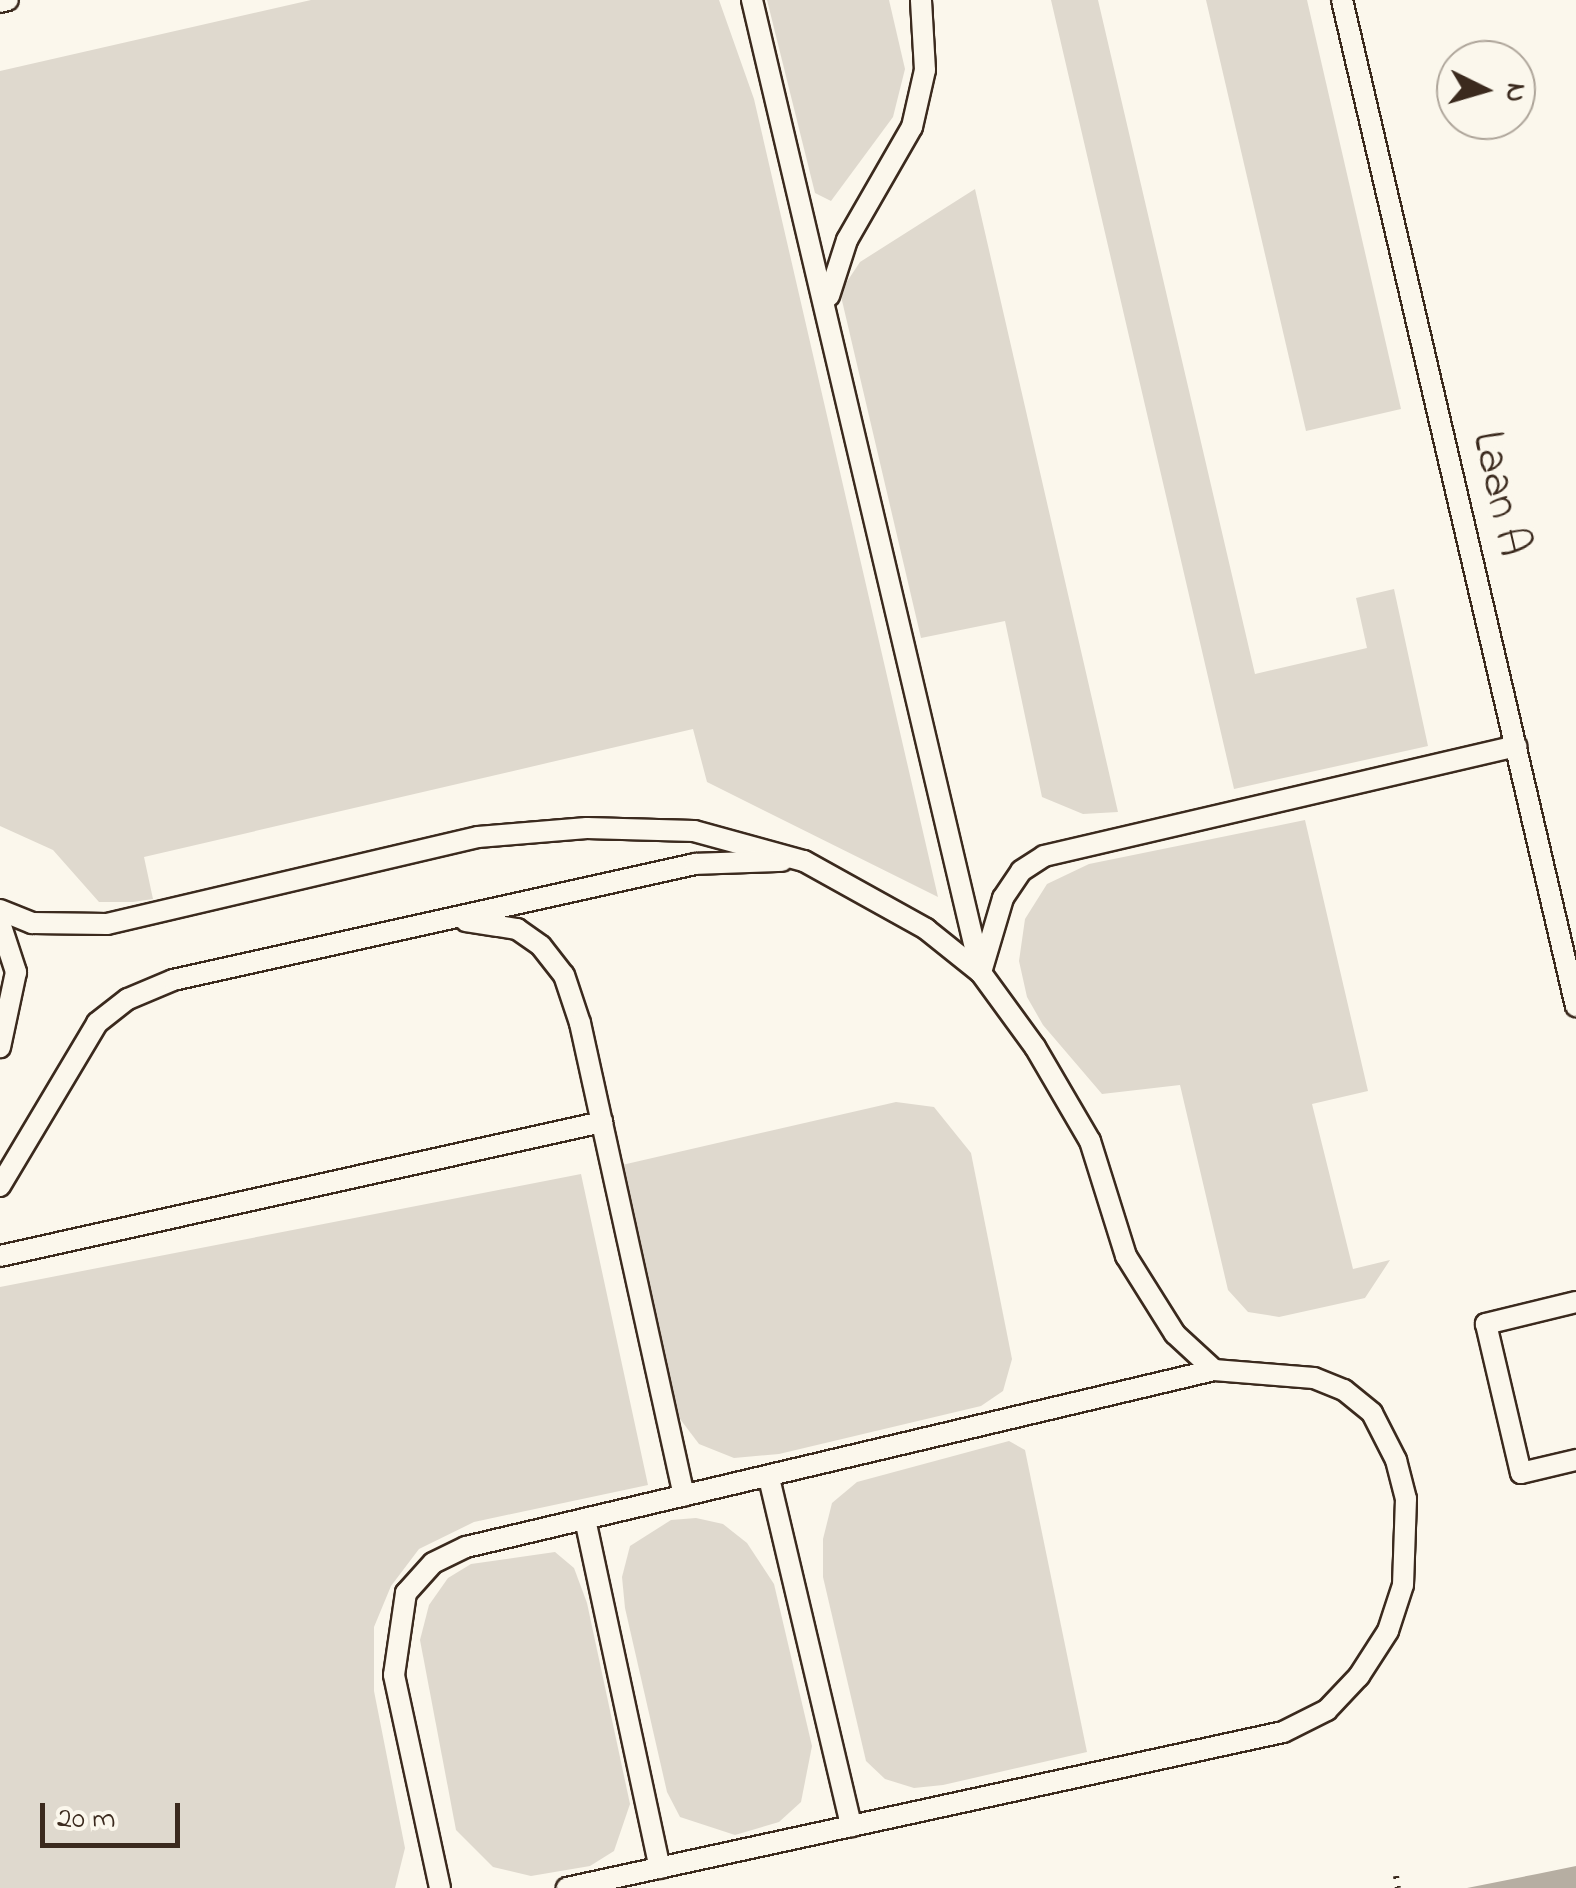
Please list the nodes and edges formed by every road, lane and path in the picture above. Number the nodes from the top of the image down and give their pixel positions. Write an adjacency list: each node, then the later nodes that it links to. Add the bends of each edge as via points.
1 (8, 0): 5 (lane)
2 (752, 0): 6 (lane)
3 (921, 0): 6 (lane, via 925,70 912,127 848,240)
4 (1342, 0): 7 (lane, Laan A)
5 (0, 2)
6 (827, 308): 12 (lane)
7 (1516, 746): 12 (lane, via 1044,856 1021,871 1003,898); 13 (lane, Laan A)
8 (804, 860): 9 (lane, via 694,830 587,828 478,837 107,924 32,922); 11 (lane, via 695,864); 12 (lane, via 926,929)
9 (0, 910)
10 (0, 922): 14 (lane, via 16,972)
11 (434, 922): 15 (lane, via 517,929 541,946 570,991); 16 (lane, via 173,980 128,999 97,1023)
12 (981, 973): 19 (lane, via 1036,1047 1090,1142 1126,1256 1175,1334)
13 (1576, 1006)
14 (0, 1047)
15 (602, 1122): 17 (lane); 22 (lane)
16 (0, 1186)
17 (0, 1256)
18 (1576, 1302): 20 (lane, via 1486,1324 1521,1473)
19 (1214, 1370): 21 (lane); 24 (lane, via 1314,1378 1344,1390 1372,1413 1396,1460 1410,1540 1403,1585 1388,1631 1360,1676 1327,1710 1284,1732)
20 (1576, 1460)
21 (769, 1478): 22 (lane); 24 (lane)
22 (684, 1496): 23 (lane)
23 (585, 1520): 25 (lane); 27 (lane, via 466,1547 433,1563 406,1593 394,1674)
24 (851, 1826): 25 (lane)
25 (660, 1868): 28 (lane)
26 (1396, 1876): 29 (path)
27 (440, 1888)
28 (567, 1888)
29 (1398, 1888)

